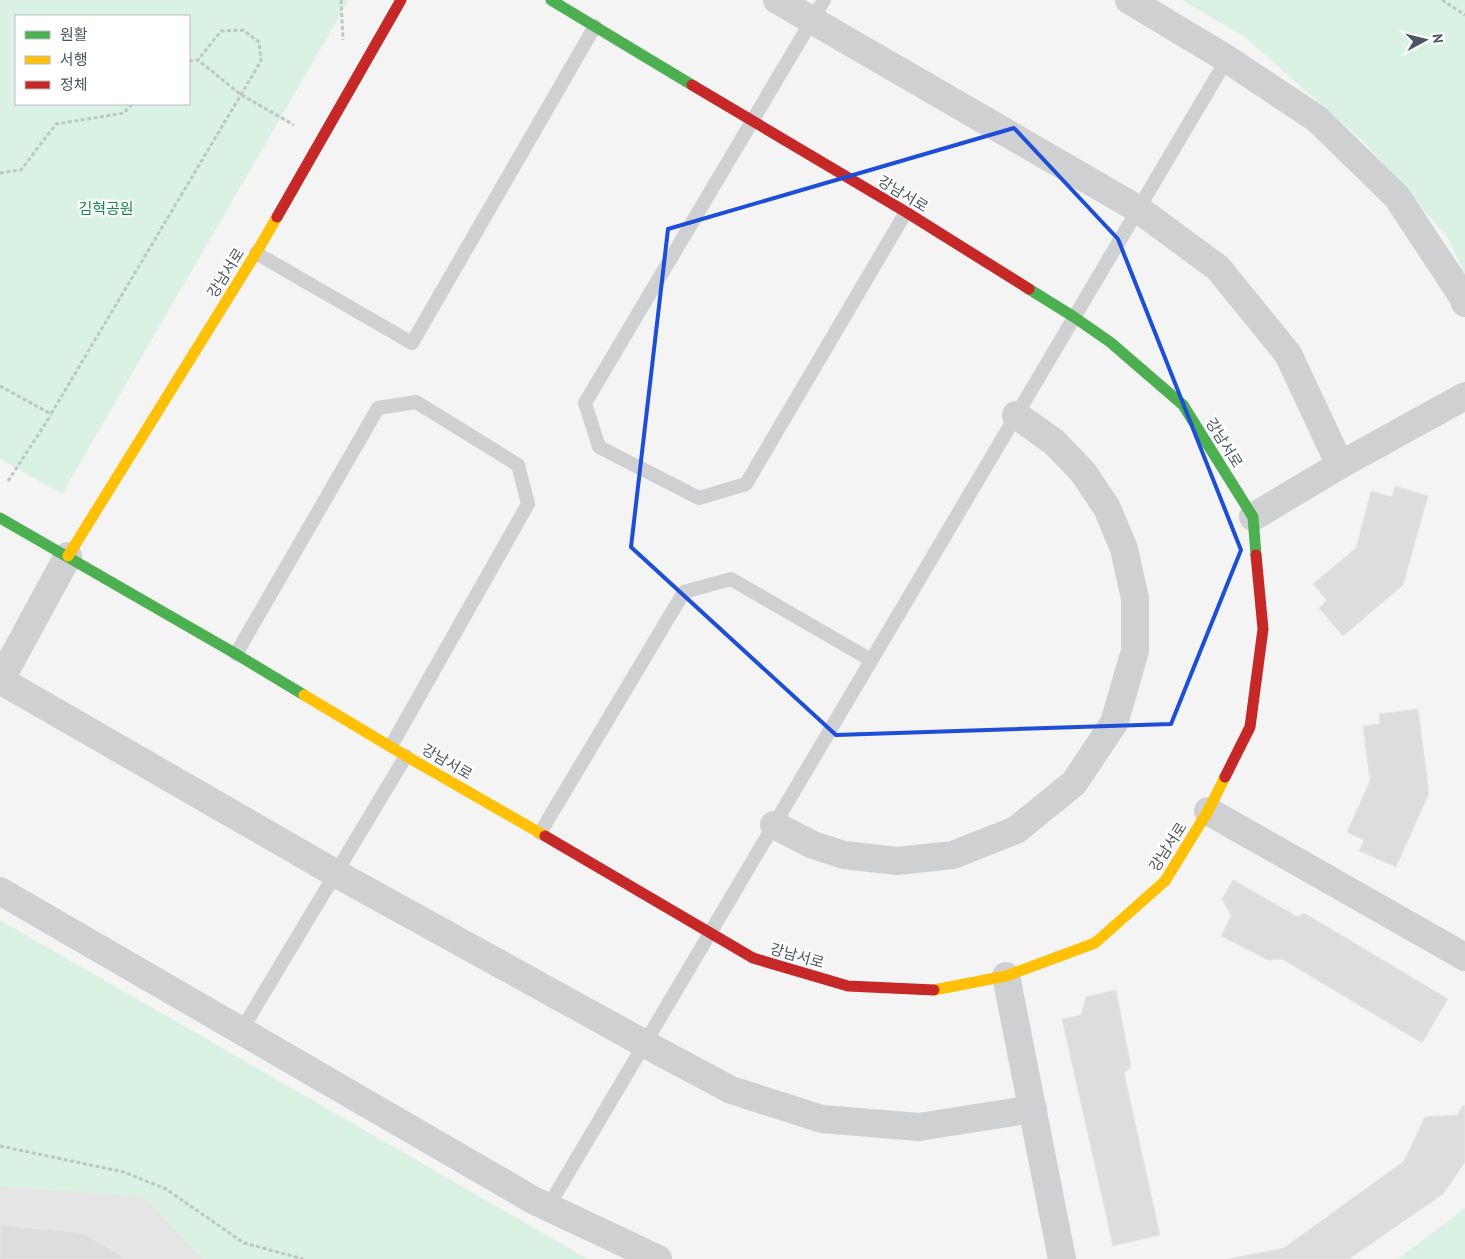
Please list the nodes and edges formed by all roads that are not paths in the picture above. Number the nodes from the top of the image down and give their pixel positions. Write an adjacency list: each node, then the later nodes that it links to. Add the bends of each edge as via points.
1 (401, 0): 11 (street, 강남서로)
2 (551, 0): 6 (street, 강남서로)
3 (777, 0): 5 (street)
4 (1129, 0): 7 (street)
5 (818, 10): 8 (lane); 9 (street)
6 (595, 26): 8 (street, 강남서로); 11 (lane, via 412,343)
7 (1227, 59): 9 (lane); 12 (street, via 1316,119 1397,197)
8 (751, 121): 10 (street, 강남서로); 10 (lane, via 584,403 599,447 699,498 746,484)
9 (1138, 209): 13 (lane); 16 (street, via 1218,268 1288,354)
10 (906, 212): 13 (street, 강남서로)
11 (256, 253): 19 (street, 강남서로)
12 (1465, 303)
13 (1074, 317): 15 (lane); 17 (street, 강남서로, via 1110,342 1183,405)
14 (1465, 396): 16 (street)
15 (1016, 415): 21 (lane); 26 (street, via 1054,442 1083,472 1107,508 1124,549 1135,598 1134,651 1114,723 1074,783 1016,830 953,855 897,861 844,854 813,845)
16 (1340, 465): 17 (street)
17 (1253, 517): 25 (street, 강남서로, via 1263,629 1250,727)
18 (0, 518): 19 (street, 강남서로)
19 (68, 556): 20 (street, 강남서로); 22 (street)
20 (236, 654): 23 (street, 강남서로); 23 (lane, via 378,408 416,402 518,465 528,504)
21 (871, 660): 26 (lane); 27 (lane, via 731,579 684,592)
22 (0, 680): 28 (street)
23 (391, 746): 24 (street, 강남서로)
24 (406, 756): 27 (street, 강남서로); 28 (lane)
25 (1208, 811): 31 (street); 32 (street, 강남서로, via 1165,881 1095,943)
26 (774, 825): 30 (lane)
27 (540, 832): 30 (street, 강남서로)
28 (336, 873): 33 (lane); 34 (street)
29 (0, 891): 33 (street)
30 (710, 933): 32 (street, 강남서로, via 753,958 848,986 938,990); 34 (lane)
31 (1465, 957)
32 (1006, 976): 35 (street)
33 (241, 1031): 36 (street)
34 (644, 1044): 35 (street, via 731,1090 822,1119 919,1127); 36 (lane)
35 (1033, 1109): 38 (street)
36 (548, 1207): 37 (street)
37 (658, 1259)
38 (1062, 1259)

